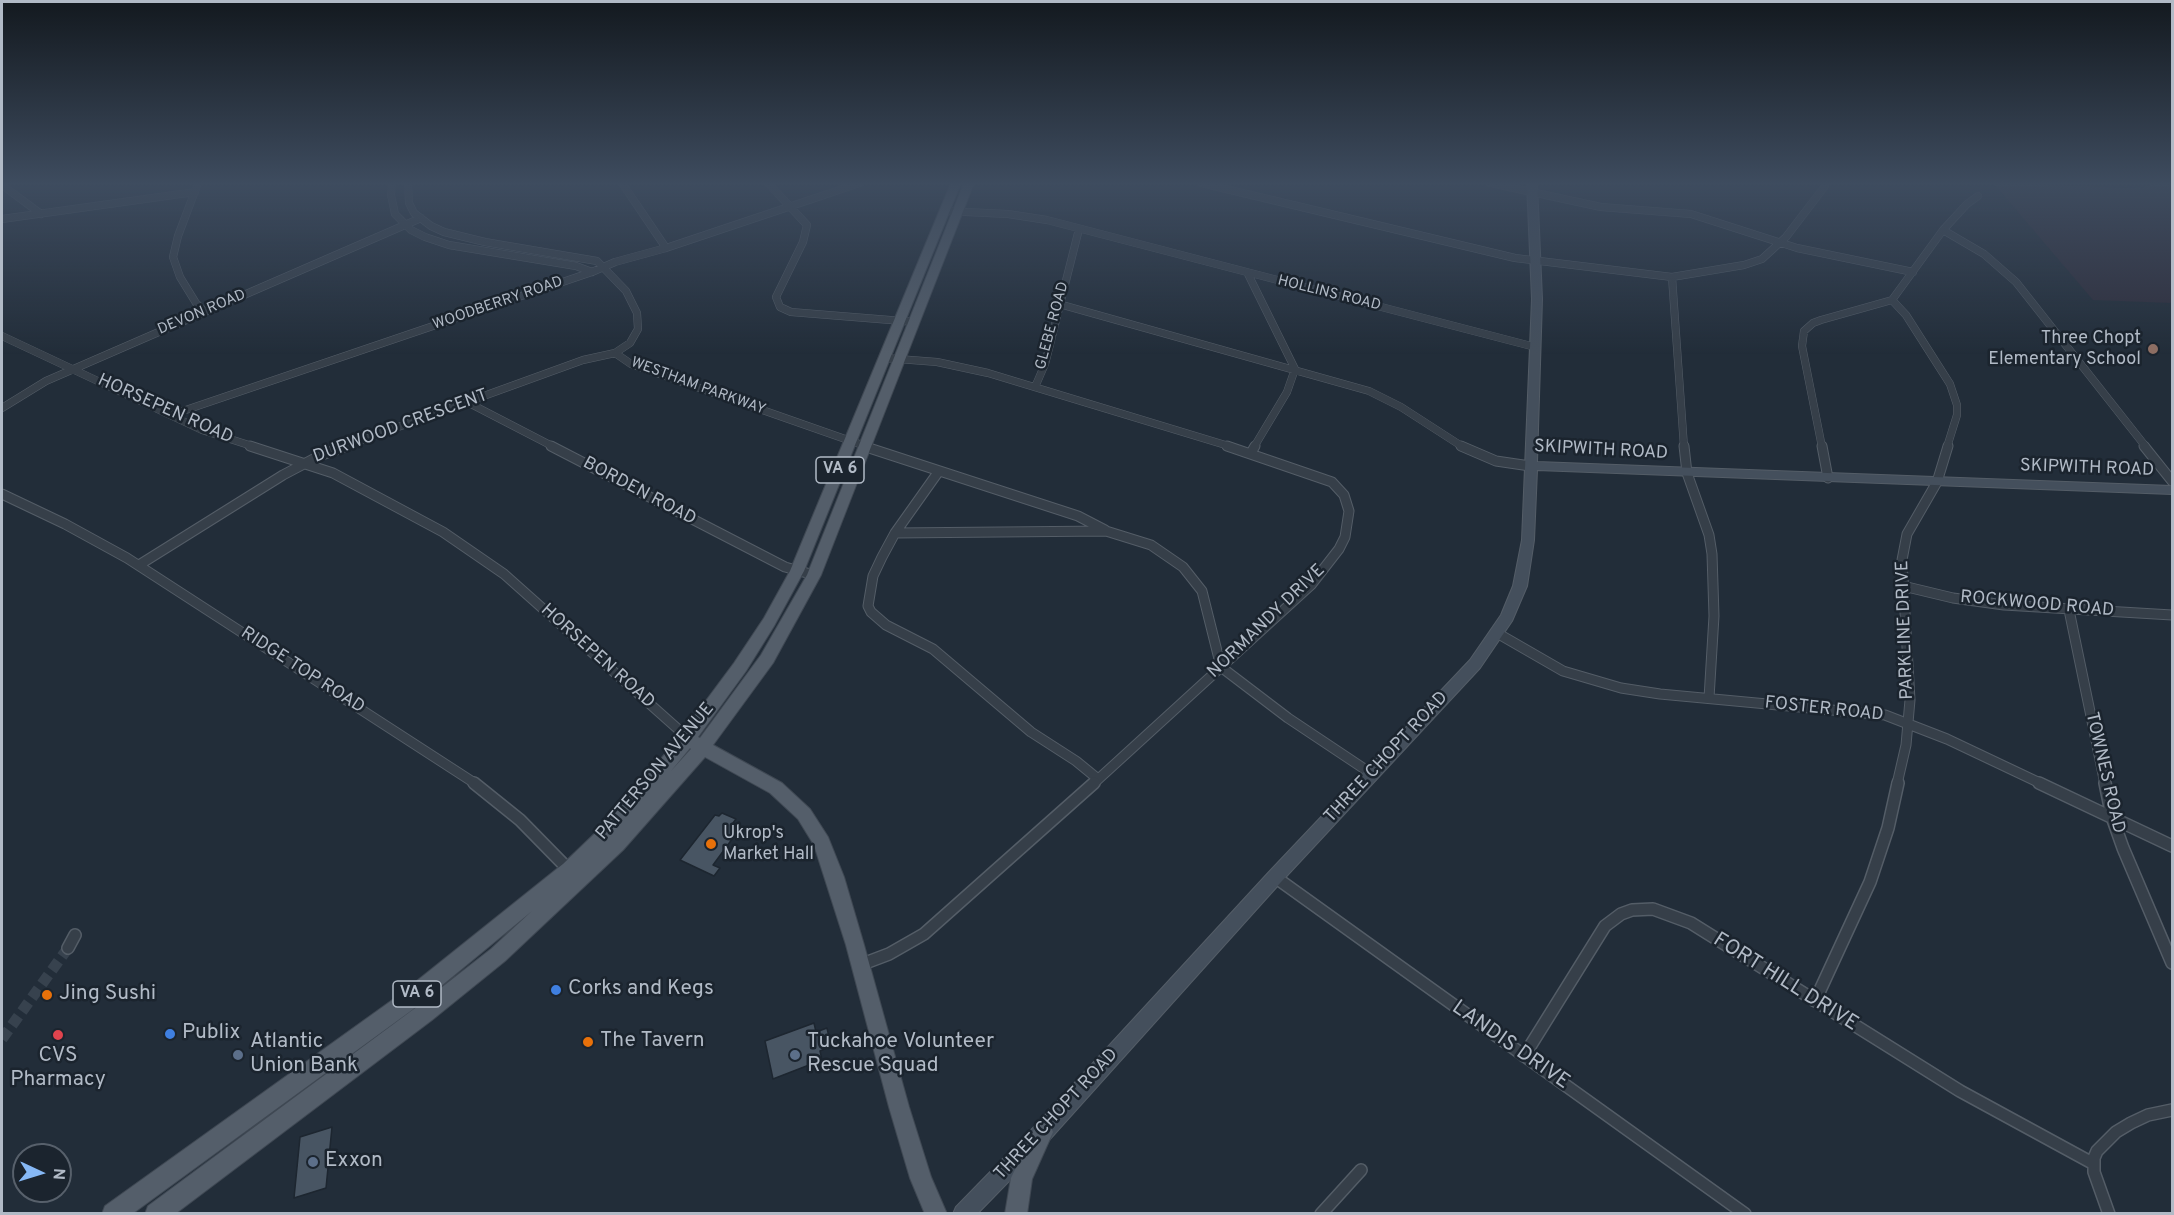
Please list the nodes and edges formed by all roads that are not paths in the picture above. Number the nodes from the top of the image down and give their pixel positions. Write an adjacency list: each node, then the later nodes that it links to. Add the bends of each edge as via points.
1 (177, 240): 27 (street, via 173,257 180,277)
2 (371, 240): 27 (street, DEVON ROAD)
3 (433, 240): 21 (street)
4 (477, 240): 20 (street, WESTHAM PARKWAY, via 576,256)
5 (660, 240): 18 (street)
6 (691, 240): 18 (street, WOODBERRY ROAD)
7 (803, 240): 28 (street, via 776,297 780,307 791,312)
8 (941, 240): 28 (main road, PATTERSON AVENUE / VA 6)
9 (1076, 240): 26 (street, GLEBE ROAD)
10 (1120, 240): 23 (street, HOLLINS ROAD)
11 (1441, 240): 19 (street)
12 (1535, 240): 19 (main road, THREE CHOPT ROAD)
13 (1770, 240): 17 (street)
14 (1783, 240): 17 (street)
15 (1936, 240): 22 (street)
16 (1960, 240): 47 (street, via 1984,254 2016,282)
17 (1780, 243): 22 (street); 24 (street, via 1751,263)
18 (666, 248): 20 (street, WOODBERRY ROAD)
19 (1536, 262): 24 (street); 30 (main road, THREE CHOPT ROAD)
20 (605, 267): 21 (street, WOODBERRY ROAD); 31 (street, WESTHAM PARKWAY, via 626,291 637,313 634,337)
21 (592, 272): 38 (street, WOODBERRY ROAD)
22 (1913, 272): 25 (street)
23 (1248, 273): 30 (street, HOLLINS ROAD); 34 (street)
24 (1672, 277): 44 (street)
25 (1892, 300): 45 (street, via 1813,323 1804,331 1802,338); 46 (street, PARKLINE DRIVE, via 1944,373 1957,405)
26 (1059, 304): 34 (street, SKIPWITH ROAD); 35 (street, GLEBE ROAD, via 1045,364)
27 (205, 312): 33 (street, DEVON ROAD)
28 (908, 321): 32 (main road, PATTERSON AVENUE / VA 6)
29 (2, 336): 33 (street, HORSEPEN ROAD)
30 (1535, 347): 42 (main road, THREE CHOPT ROAD)
31 (615, 353): 36 (street, DURWOOD CRESCENT, via 583,360); 39 (street, WESTHAM PARKWAY, via 631,364)
32 (893, 358): 35 (street, NORMANDY DRIVE, via 959,365); 39 (main road, PATTERSON AVENUE / VA 6)
33 (74, 369): 37 (street, DEVON ROAD, via 30,389); 38 (street, HORSEPEN ROAD)
34 (1295, 369): 40 (street, via 1287,392); 42 (street, SKIPWITH ROAD, via 1386,399 1469,452)
35 (1035, 387): 40 (street, NORMANDY DRIVE)
36 (467, 402): 41 (street, DURWOOD CRESCENT); 53 (street, BORDEN ROAD)
37 (2, 408)
38 (171, 415): 41 (street, HORSEPEN ROAD, via 234,441)
39 (859, 444): 43 (street, WESTHAM PARKWAY); 53 (main road, PATTERSON AVENUE / VA 6); 54 (main road, PATTERSON AVENUE / VA 6)
40 (1251, 453): 59 (street, NORMANDY DRIVE, via 1332,482 1347,501 1349,523 1339,549 1311,585)
41 (306, 463): 52 (street, DURWOOD CRESCENT); 62 (street, HORSEPEN ROAD, via 333,473 415,517 489,563)
42 (1530, 466): 44 (main road, SKIPWITH ROAD); 58 (main road, THREE CHOPT ROAD, via 1524,567 1512,607)
43 (939, 471): 50 (street, WESTHAM PARKWAY, via 1078,516); 51 (street)
44 (1687, 473): 45 (main road, SKIPWITH ROAD); 60 (street, via 1712,554 1714,616)
45 (1828, 478): 46 (main road, SKIPWITH ROAD)
46 (1937, 482): 48 (main road, SKIPWITH ROAD); 55 (street, PARKLINE DRIVE, via 1907,534)
47 (2172, 482)
48 (2172, 490)
49 (2, 494): 52 (street, RIDGE TOP ROAD)
50 (1106, 531): 51 (street); 59 (street, via 1151,545 1191,575 1202,591)
51 (895, 533): 64 (street, via 873,576 868,606 871,612 886,625 933,649 1031,732)
52 (139, 565): 67 (street, RIDGE TOP ROAD, via 472,781 520,820)
53 (797, 571): 54 (street, BORDEN ROAD); 62 (main road, PATTERSON AVENUE / VA 6)
54 (813, 575): 62 (main road, PATTERSON AVENUE / VA 6, via 767,659)
55 (1903, 586): 56 (street, ROCKWOOD ROAD, via 1975,602); 61 (street, PARKLINE DRIVE)
56 (2069, 610): 57 (street, ROCKWOOD ROAD); 65 (street, TOWNES ROAD)
57 (2172, 615)
58 (1497, 633): 60 (street, FOSTER ROAD, via 1582,678 1646,693); 63 (main road, THREE CHOPT ROAD, via 1475,664)
59 (1221, 667): 63 (street); 64 (street, NORMANDY DRIVE)
60 (1708, 698): 61 (street, FOSTER ROAD, via 1838,709 1885,715)
61 (1909, 723): 65 (street, FOSTER ROAD); 73 (street, PARKLINE DRIVE, via 1888,828 1870,882)
62 (695, 743): 67 (main road, PATTERSON AVENUE / VA 6, via 662,796); 72 (main road, HORSEPEN ROAD, via 776,788 804,814 830,860)
63 (1372, 774): 68 (main road, THREE CHOPT ROAD)
64 (1098, 779): 72 (street, NORMANDY DRIVE, via 924,934)
65 (2112, 817): 66 (street, FOSTER ROAD); 71 (street, TOWNES ROAD)
66 (2172, 846)
67 (574, 875): 79 (main road, PATTERSON AVENUE / VA 6, via 405,1004); 80 (main road, PATTERSON AVENUE / VA 6, via 505,949 449,995)
68 (1275, 877): 74 (street, LANDIS DRIVE); 76 (main road, THREE CHOPT ROAD)
69 (75, 935): 70 (street)
70 (68, 948)
71 (2172, 963)
72 (860, 965): 81 (main road, HORSEPEN ROAD, via 899,1107)
73 (1815, 1001): 74 (street, FORT HILL DRIVE, via 1685,920 1653,909 1632,910 1605,926); 77 (street, FORT HILL DRIVE, via 1960,1091)
74 (1524, 1056): 85 (street, LANDIS DRIVE)
75 (2172, 1110): 77 (street, via 2148,1115 2116,1132 2097,1151)
76 (1043, 1132): 82 (main road, THREE CHOPT ROAD); 83 (main road, via 1022,1179)
77 (2094, 1164): 86 (street)
78 (1361, 1170): 84 (street)
79 (113, 1214)
80 (156, 1214)
81 (936, 1214)
82 (963, 1214)
83 (1016, 1214)
84 (1321, 1214)
85 (1745, 1214)
86 (2109, 1214)

